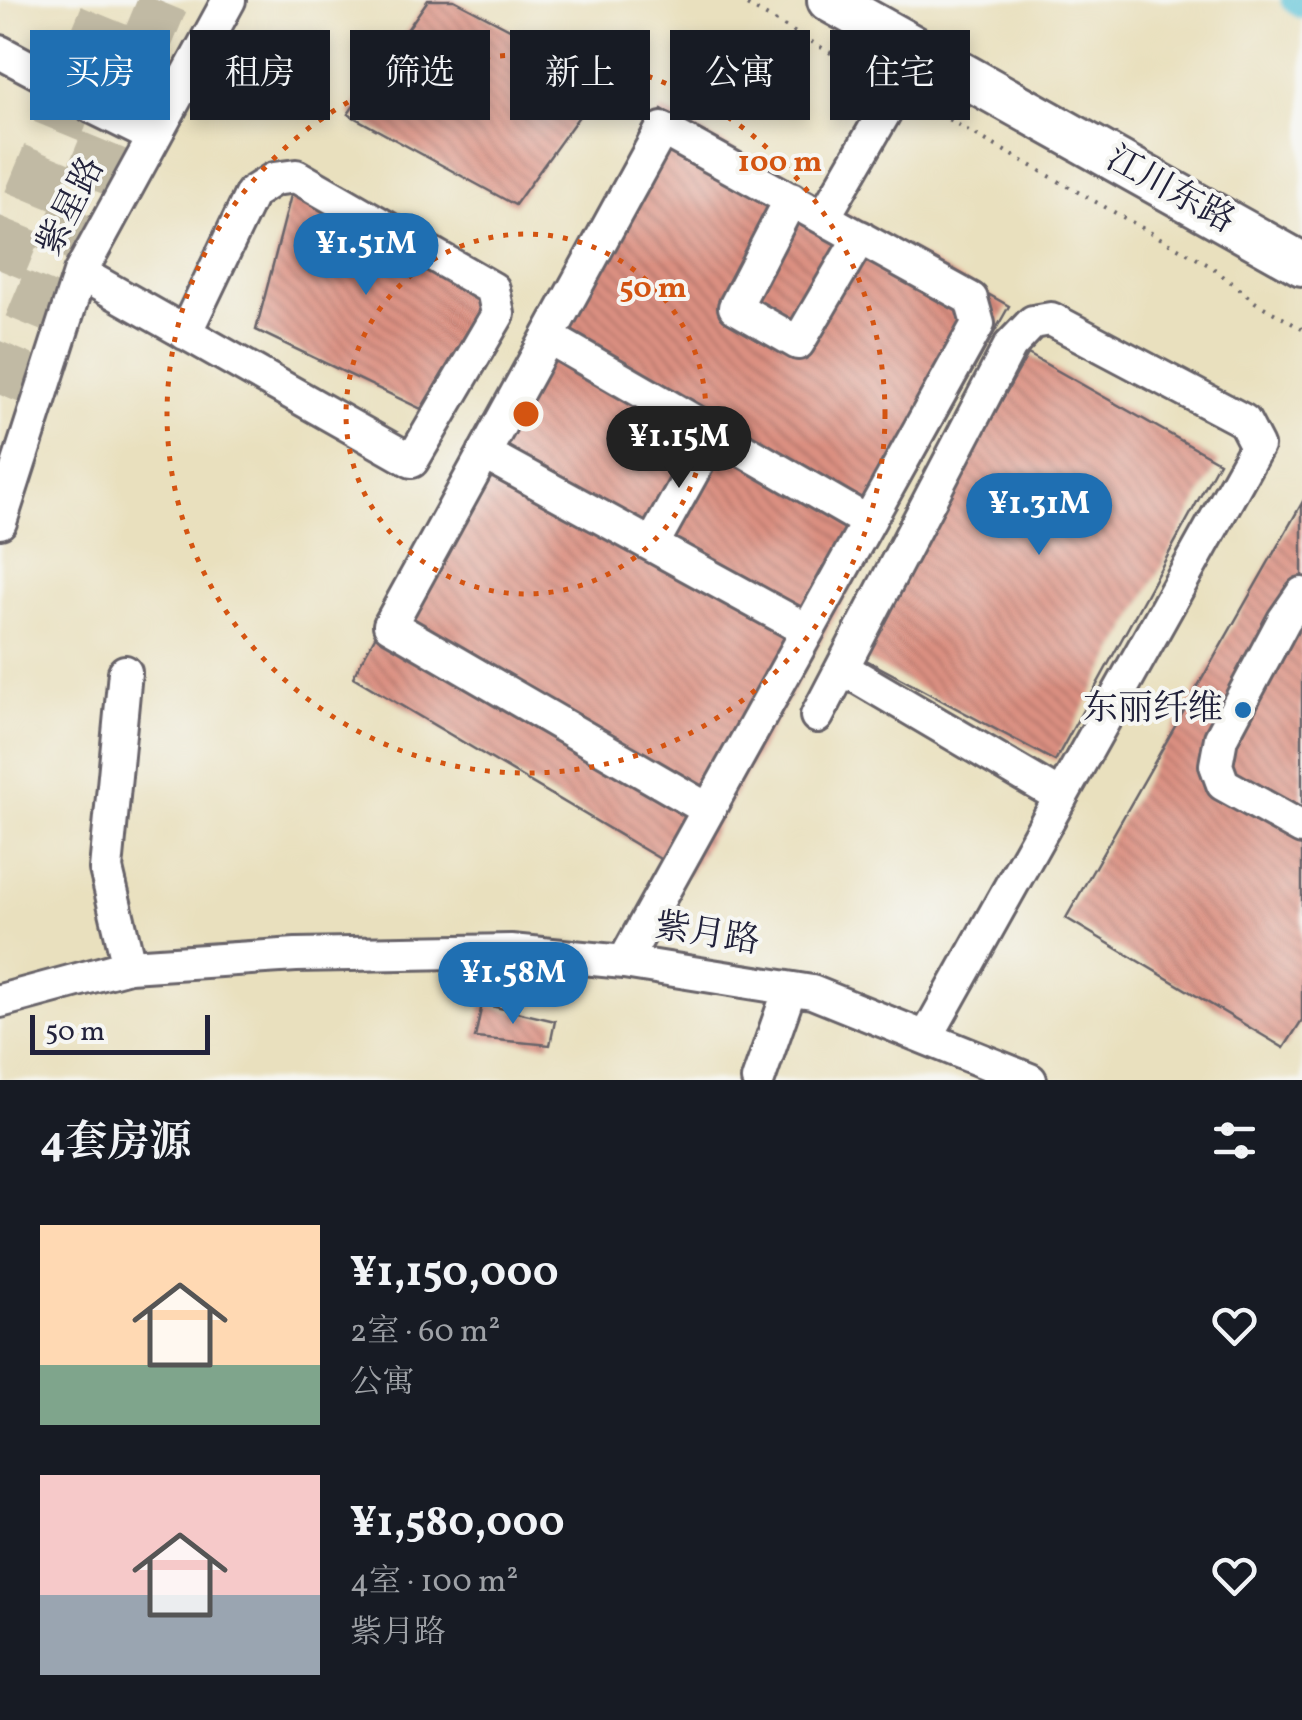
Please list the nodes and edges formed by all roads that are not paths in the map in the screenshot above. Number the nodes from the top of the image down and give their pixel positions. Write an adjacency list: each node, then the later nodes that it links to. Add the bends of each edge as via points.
1 (229, 0): 7 (street, 紫星路)
2 (829, 0): 3 (main road, 江川东路)
3 (883, 30)
4 (0, 52): 7 (street)
5 (970, 79): 11 (main road, 江川东路)
6 (880, 120): 9 (street)
7 (154, 137): 12 (street, 紫星路)
8 (791, 199): 9 (street); 10 (street, via 735,307 798,343); 14 (street, via 662,129)
9 (824, 217): 10 (street)
10 (860, 237): 18 (street, via 971,298 978,324)
11 (1302, 264)
12 (80, 274): 13 (street); 17 (street, 紫星路)
13 (185, 333): 13 (street, via 412,460 498,314 492,289 296,176 274,179 252,193)
14 (548, 337): 15 (street); 16 (street)
15 (714, 433): 18 (street); 19 (street)
16 (484, 454): 19 (street); 26 (street, via 390,625)
17 (0, 522)
18 (868, 522): 21 (street)
19 (652, 545): 21 (street)
20 (1296, 614): 27 (street, via 1220,738 1216,766 1224,784)
21 (807, 630): 26 (street)
22 (842, 668): 24 (street); 25 (street); 25 (street, via 1010,346 1033,322 1051,318 1244,420 1256,446)
23 (125, 672): 29 (street, via 106,869)
24 (817, 716)
25 (1062, 797): 32 (street)
26 (707, 810): 28 (street)
27 (1302, 828)
28 (624, 962): 29 (street, 紫月路, via 512,951); 30 (street, 紫月路)
29 (129, 966): 31 (street, 紫月路)
30 (790, 990): 32 (street, 紫月路, via 812,992); 33 (street)
31 (0, 1000)
32 (926, 1038): 34 (street, 紫月路)
33 (758, 1080)
34 (1030, 1080)

